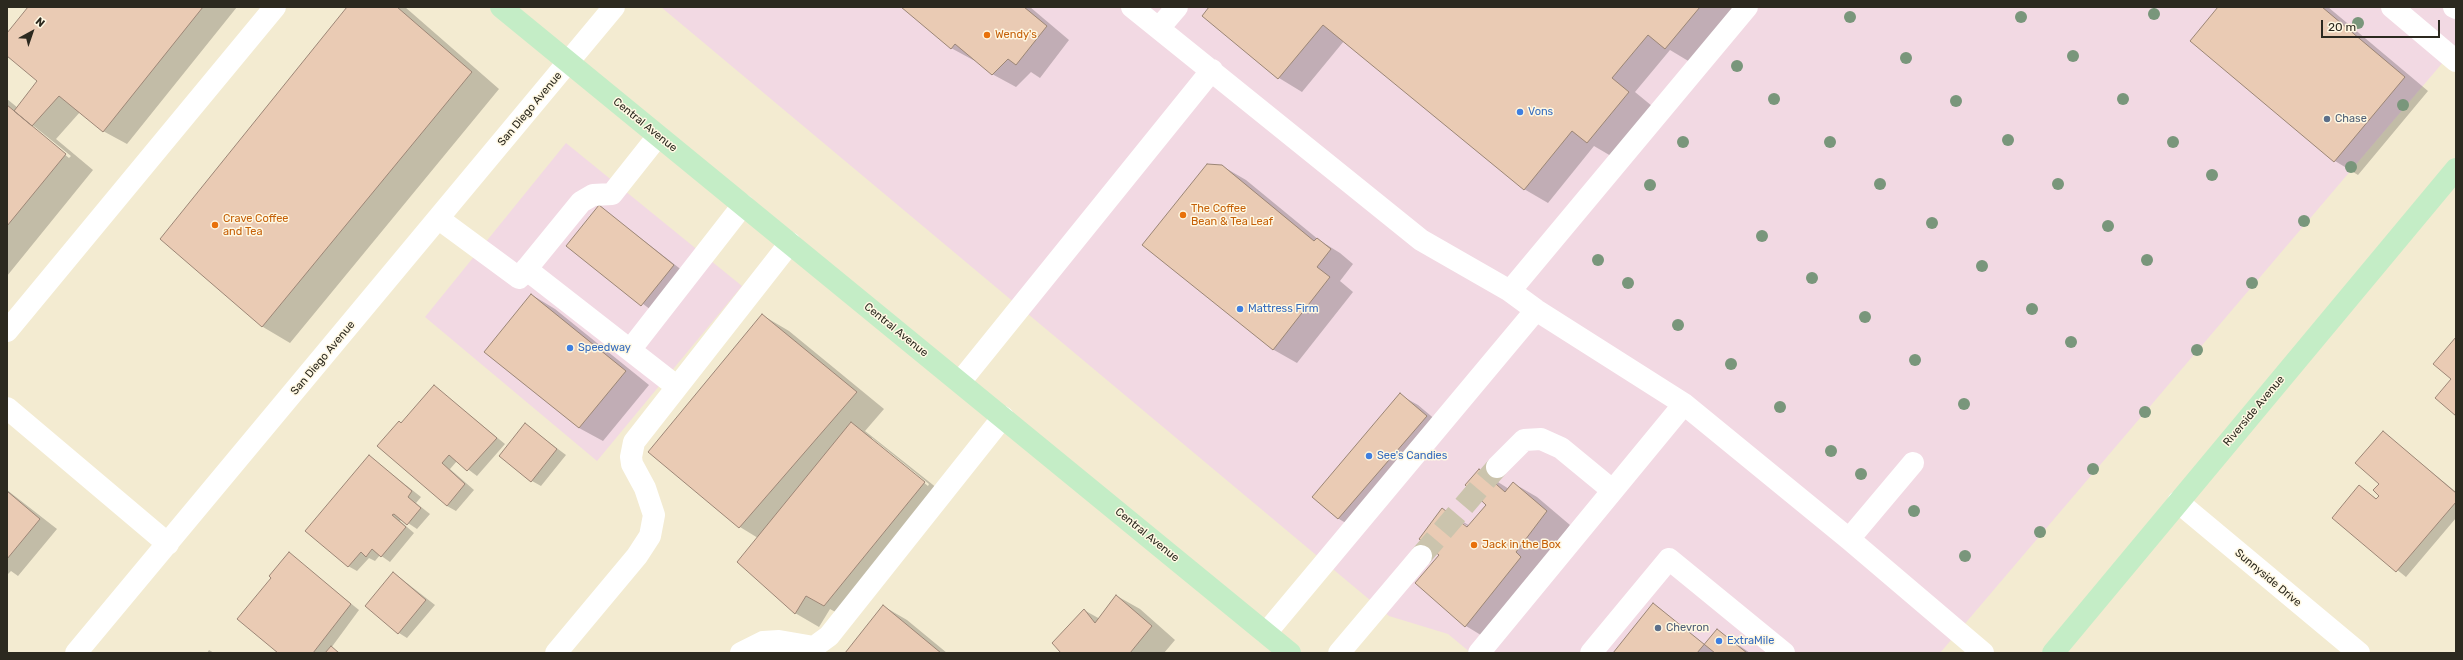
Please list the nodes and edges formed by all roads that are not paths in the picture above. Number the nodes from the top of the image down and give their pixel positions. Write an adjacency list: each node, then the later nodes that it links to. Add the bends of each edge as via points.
1 (275, 7): 20 (street)
2 (501, 7): 10 (main road, Central Avenue)
3 (614, 7): 10 (street, San Diego Avenue)
4 (1132, 7): 8 (street)
5 (1177, 7): 8 (street)
6 (1747, 7): 18 (street)
7 (2392, 7): 9 (street)
8 (1159, 28): 11 (street)
9 (2456, 61)
10 (569, 63): 12 (main road, Central Avenue); 15 (street, San Diego Avenue)
11 (1212, 70): 18 (street, via 1421,240); 22 (street)
12 (658, 136): 14 (main road, Central Avenue); 17 (street, via 612,194 592,195 581,202)
13 (2456, 169): 30 (main road, Riverside Avenue)
14 (742, 205): 16 (main road, Central Avenue); 21 (street)
15 (439, 219): 17 (street, via 519,278); 32 (street, San Diego Avenue)
16 (790, 243): 22 (main road, Central Avenue); 23 (street)
17 (526, 269): 21 (street)
18 (1510, 291): 19 (street)
19 (1536, 310): 24 (street); 34 (street)
20 (7, 331)
21 (630, 350): 23 (street)
22 (960, 382): 26 (main road, Central Avenue)
23 (676, 386): 36 (street, via 642,429 631,450 632,464 645,488 654,515 650,536 637,556)
24 (1684, 404): 29 (street); 31 (street)
25 (7, 408): 32 (street)
26 (1003, 418): 34 (main road, Central Avenue); 37 (street, via 828,636 814,647 774,641 763,642)
27 (1913, 463): 31 (street)
28 (1497, 467): 29 (street, via 1524,440 1541,439 1562,448)
29 (1612, 490): 40 (street)
30 (2178, 502): 44 (main road, Riverside Avenue); 45 (street, Sunnyside Drive)
31 (1849, 539): 43 (street)
32 (168, 544): 35 (street, San Diego Avenue)
33 (1421, 556): 39 (street)
34 (1266, 633): 38 (main road, Central Avenue)
35 (76, 653)
36 (556, 653)
37 (741, 653)
38 (1290, 653)
39 (1339, 653)
40 (1479, 653)
41 (1591, 653): 42 (street, via 1669,559)
42 (1784, 653)
43 (1983, 653)
44 (2053, 653)
45 (2359, 653)

